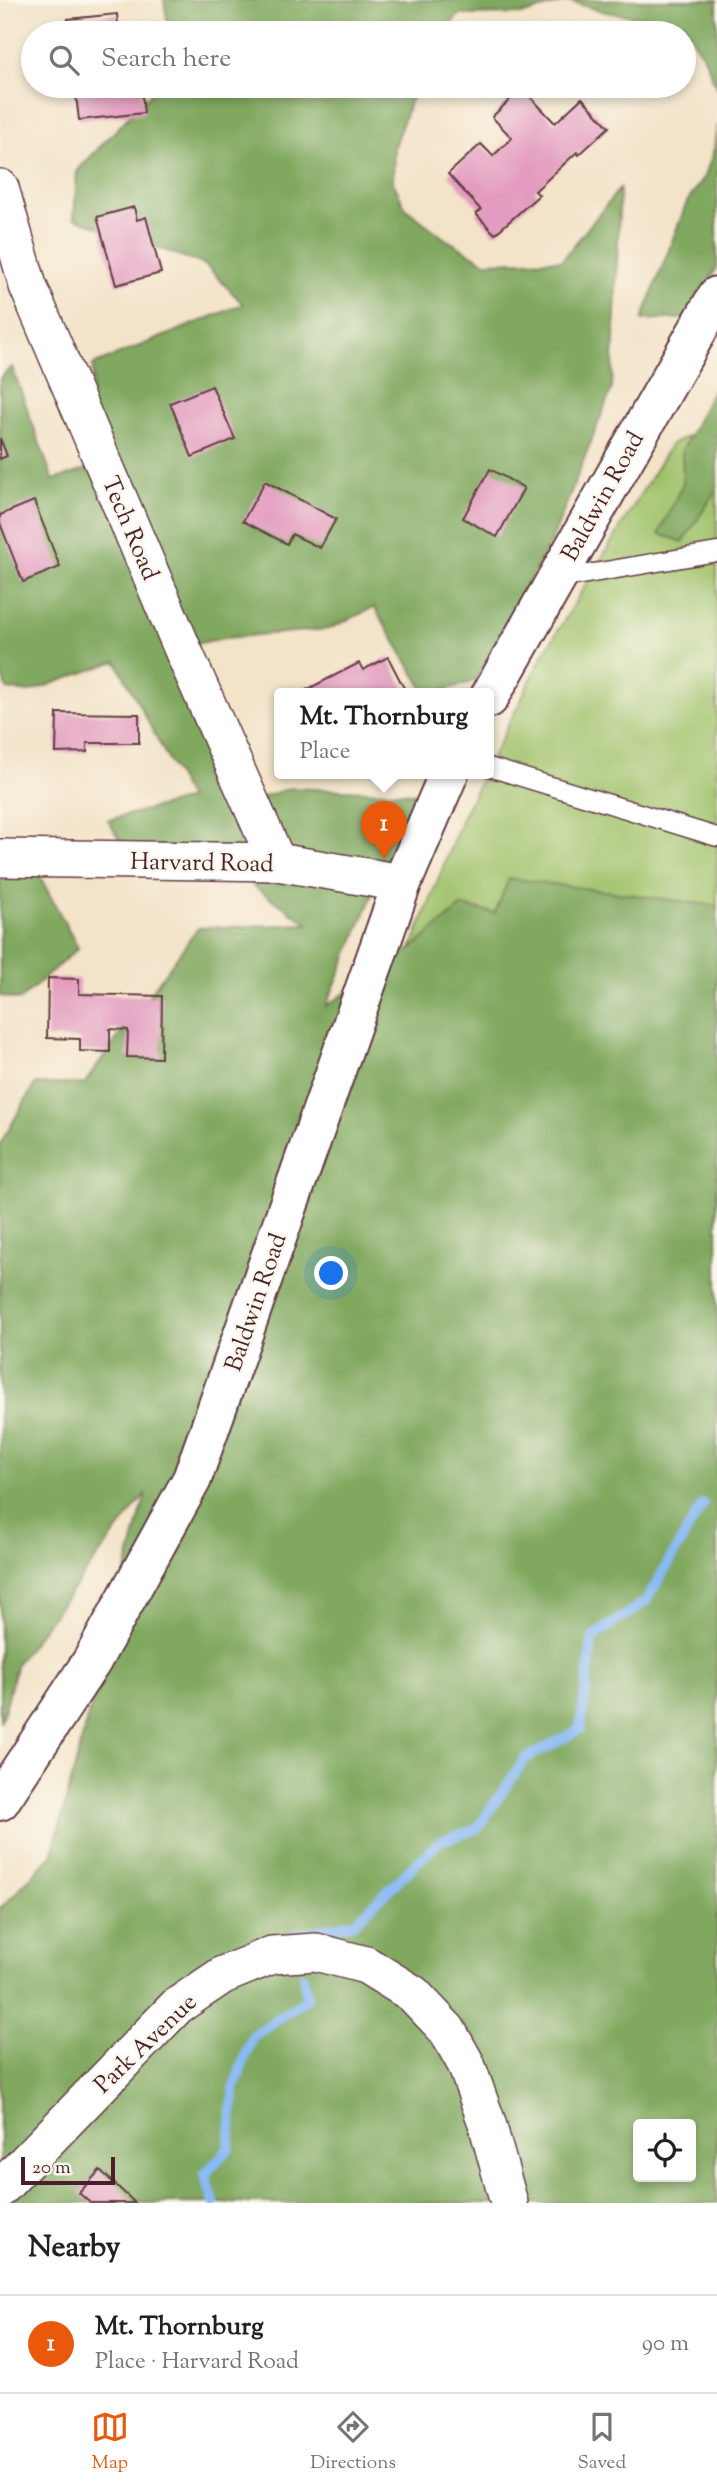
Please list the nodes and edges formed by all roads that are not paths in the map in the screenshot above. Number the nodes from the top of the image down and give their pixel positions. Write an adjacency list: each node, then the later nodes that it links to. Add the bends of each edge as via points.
1 (0, 188): 10 (street, Tech Road, via 28,286)
2 (717, 296): 4 (street, Baldwin Road)
3 (717, 552): 4 (lane)
4 (555, 580): 5 (street, Baldwin Road)
5 (494, 689)
6 (494, 769): 8 (lane)
7 (446, 779): 11 (street, Baldwin Road)
8 (717, 836)
9 (0, 858): 10 (street, Harvard Road)
10 (277, 862): 11 (street, Harvard Road)
11 (402, 883): 12 (street, Baldwin Road, via 192,1479 92,1661)
12 (0, 1801)
13 (0, 2189): 14 (street, Park Avenue, via 177,2006 223,1975 272,1955 316,1952 366,1965 413,1994 447,2030 487,2123)
14 (509, 2203)

